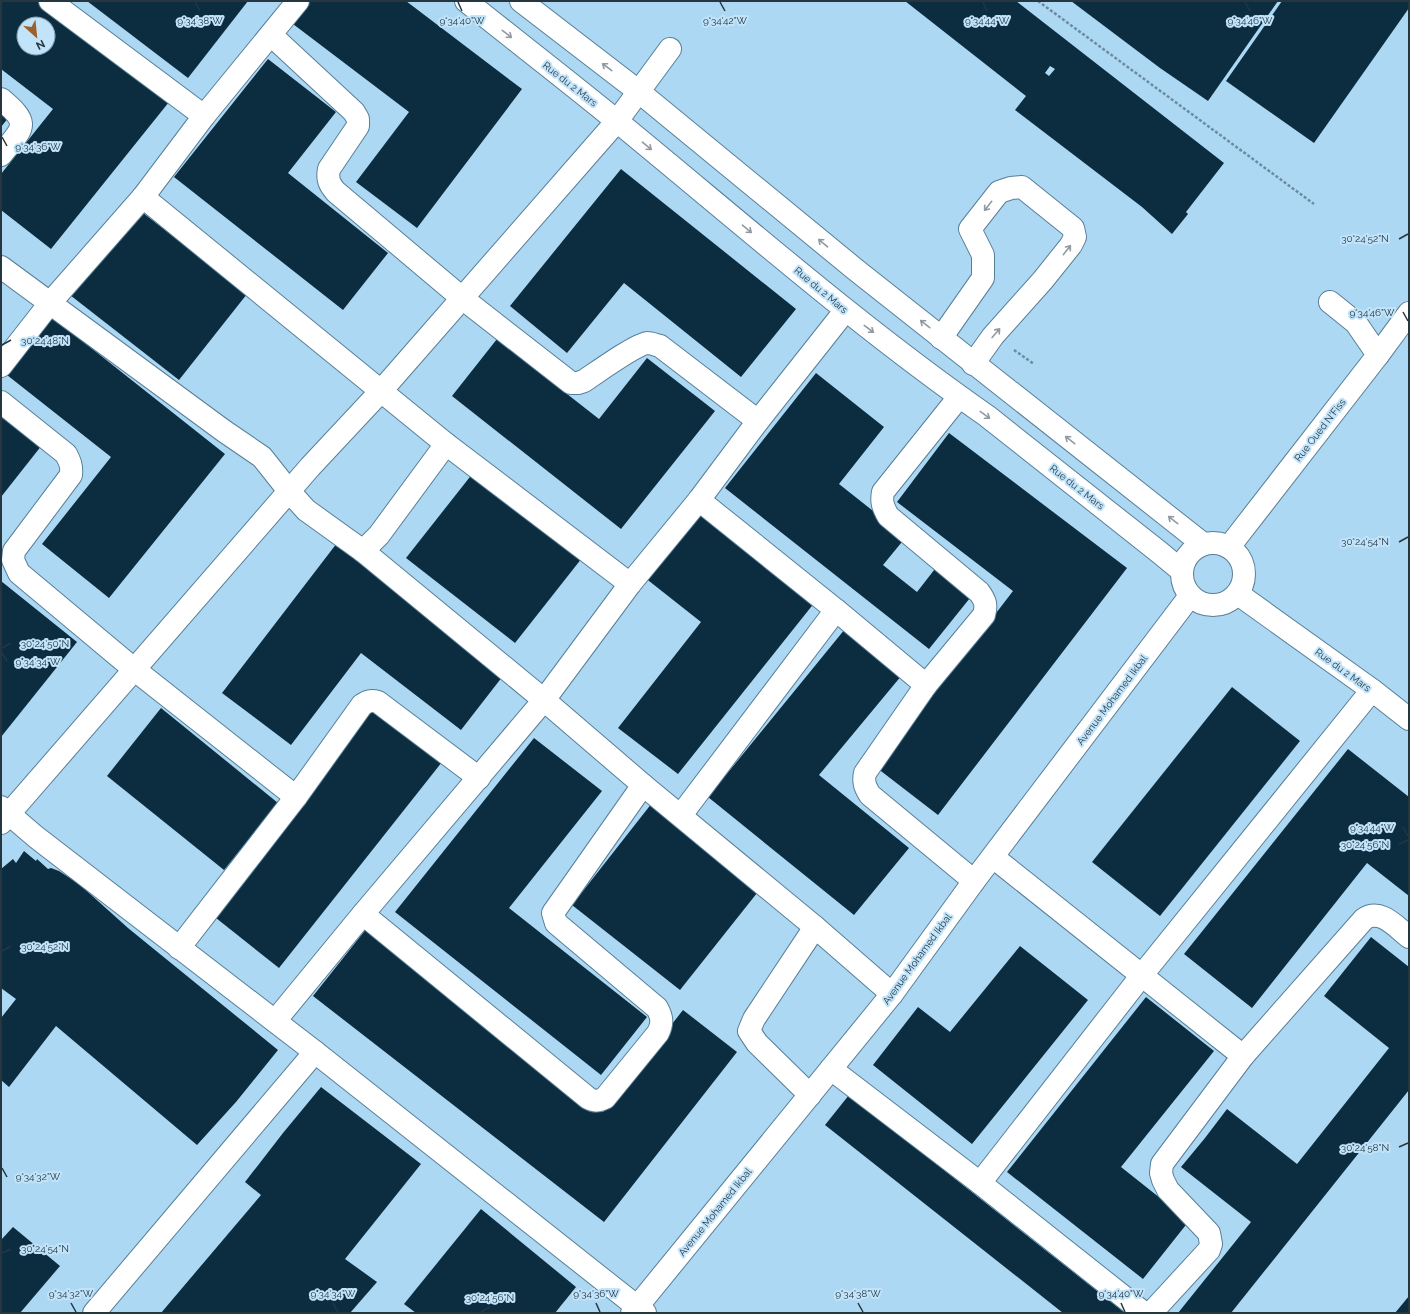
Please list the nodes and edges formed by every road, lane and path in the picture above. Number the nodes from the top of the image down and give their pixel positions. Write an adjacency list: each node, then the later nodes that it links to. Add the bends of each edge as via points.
1 (50, 1): 10 (street)
2 (298, 1): 6 (street)
3 (466, 1): 11 (street, Rue du 2 Mars, one-way to 11)
4 (521, 1): 8 (street, one-way to 4)
5 (1038, 1): 14 (path)
6 (271, 35): 10 (street); 16 (street, via 354,112 358,119 358,126 329,170 330,185)
7 (670, 49): 8 (street)
8 (638, 91): 11 (street); 21 (street, one-way to 8)
9 (1, 99): 12 (street, via 14,110 21,122 21,129)
10 (204, 116): 13 (street)
11 (617, 121): 16 (street); 19 (street, Rue du 2 Mars, one-way to 19)
12 (1, 155)
13 (142, 197): 18 (street); 25 (street)
14 (1314, 204)
15 (1, 267): 18 (street)
16 (462, 298): 25 (street); 28 (street, via 571,383 584,381 633,349 647,343 652,344 660,346)
17 (1330, 302): 22 (street, via 1356,323)
18 (50, 303): 24 (street); 30 (street, via 262,457)
19 (846, 311): 26 (street, Rue du 2 Mars, one-way to 26); 28 (street)
20 (1409, 313): 22 (street, Rue Oued N'Fiss)
21 (941, 338): 23 (street); 23 (street, one-way to 21, via 993,336 1048,274 1075,236 1073,228 1022,188 999,192 970,229 983,254 983,278)
22 (1378, 355): 33 (street, Rue Oued N'Fiss)
23 (973, 364): 32 (street, one-way to 23)
24 (1, 366)
25 (381, 391): 29 (street); 30 (street)
26 (959, 397): 35 (street, Rue du 2 Mars, one-way to 35, via 987,416); 41 (street, via 883,492 881,499 888,516 979,592 985,600 984,615)
27 (1, 402): 40 (street, via 66,454 72,468 71,475 14,551 14,565 19,573)
28 (758, 421): 31 (street)
29 (446, 444): 34 (street, via 379,535); 36 (street)
30 (289, 491): 34 (street, via 306,510); 40 (street)
31 (699, 500): 36 (street); 39 (street)
32 (1203, 544): 33 (street, via 1221,544); 35 (street, via 1189,555)
33 (1229, 547): 37 (street, via 1239,556 1245,568 1243,586)
34 (363, 551): 43 (street)
35 (1182, 571): 38 (street, via 1184,584)
36 (630, 584): 43 (street)
37 (1238, 594): 38 (street, via 1224,604 1214,606 1202,604); 42 (street, Rue du 2 Mars)
38 (1190, 596): 50 (street, Avenue Mohamed Ikbal)
39 (836, 610): 41 (street); 49 (street)
40 (135, 670): 47 (street); 48 (street)
41 (926, 685): 51 (street, via 865,773 865,786 870,795)
42 (1372, 690): 44 (street, Rue du 2 Mars); 56 (street)
43 (544, 700): 45 (street); 46 (street)
44 (1409, 719)
45 (479, 778): 47 (street, via 373,700 362,705); 52 (street)
46 (643, 785): 49 (street); 52 (street, via 554,912 556,923 657,1008 661,1015 662,1023 658,1033 605,1098 588,1098)
47 (296, 797): 55 (street)
48 (4, 815): 55 (street, via 43,842)
49 (681, 815): 53 (street)
50 (993, 858): 51 (street, Avenue Mohamed Ikbal); 56 (street)
51 (974, 881): 57 (street, Avenue Mohamed Ikbal)
52 (363, 914): 58 (street)
53 (815, 926): 57 (street); 62 (street, via 749,1031 757,1043)
54 (1409, 937): 60 (street, via 1381,916 1369,916 1364,919)
55 (179, 948): 58 (street)
56 (1142, 975): 60 (street); 63 (street)
57 (892, 994): 61 (street, Avenue Mohamed Ikbal)
58 (275, 1021): 59 (street)
59 (316, 1052): 64 (street); 65 (street)
60 (1243, 1056): 67 (street, via 1162,1164 1161,1173 1168,1190 1209,1233 1211,1244 1209,1250)
61 (831, 1069): 62 (street, Avenue Mohamed Ikbal); 63 (street)
62 (810, 1095): 64 (street, Avenue Mohamed Ikbal)
63 (980, 1183): 66 (street)
64 (638, 1311)
65 (94, 1313)
66 (1144, 1313)
67 (1150, 1313)

